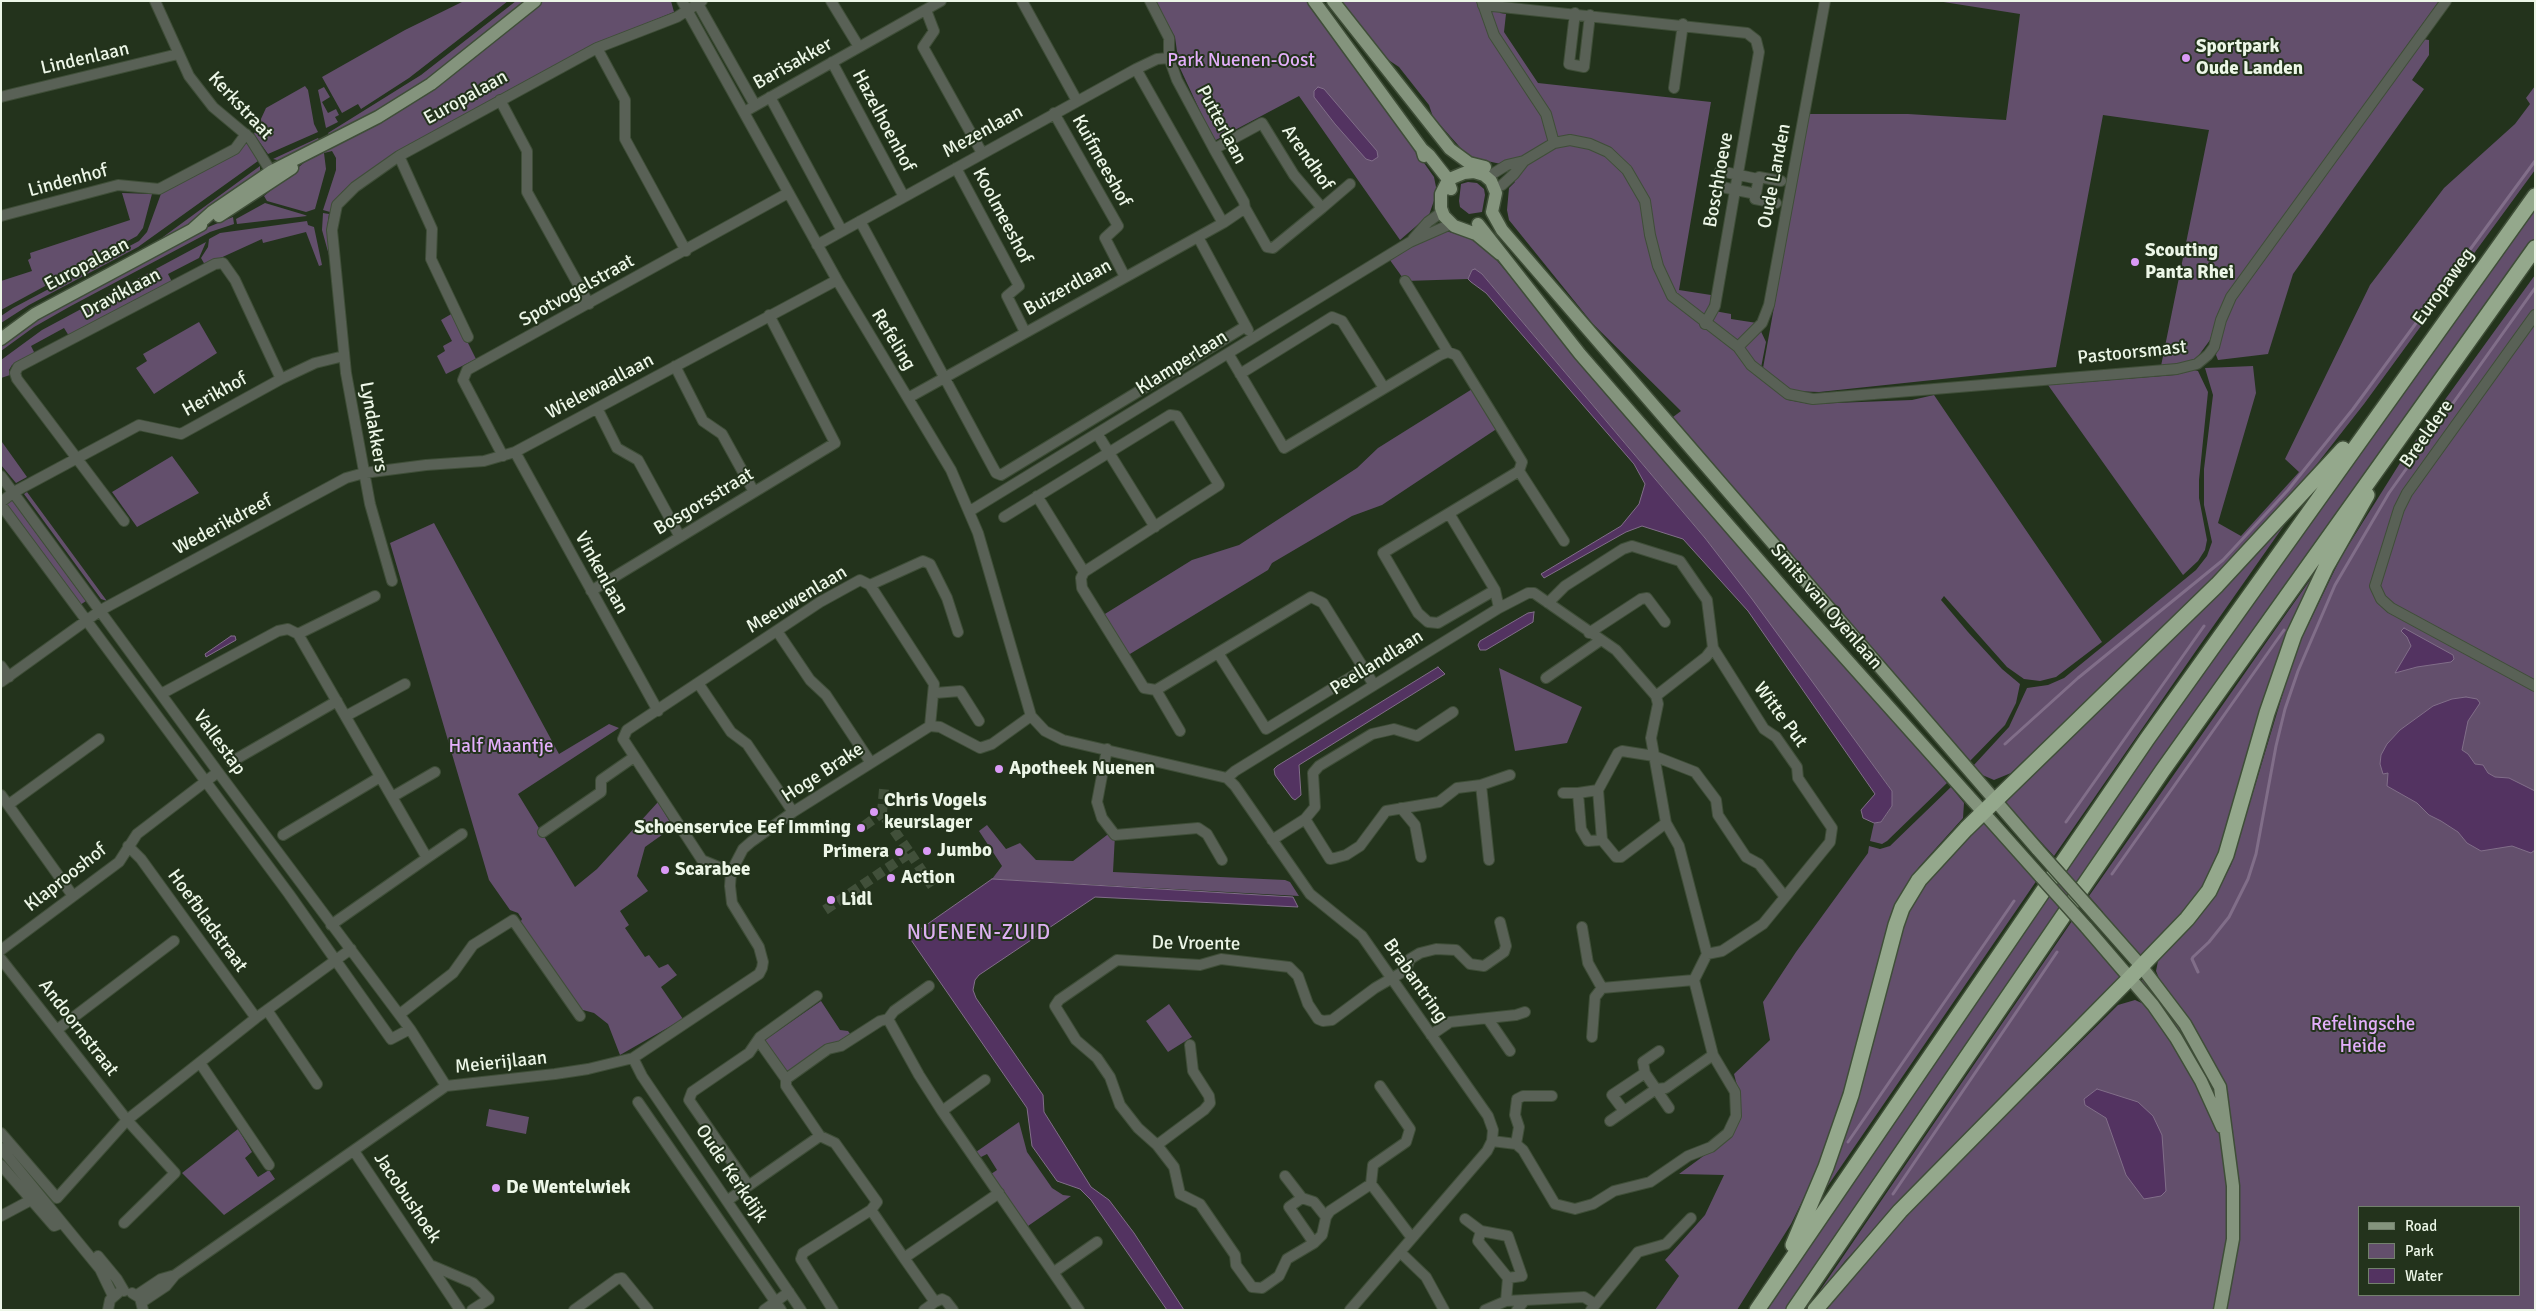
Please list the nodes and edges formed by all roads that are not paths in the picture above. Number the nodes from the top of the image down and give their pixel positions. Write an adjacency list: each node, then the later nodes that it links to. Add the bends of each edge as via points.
1 (155, 1): 21 (street, Kerkstraat)
2 (535, 1): 43 (main road, Europalaan, via 431,84)
3 (682, 1): 15 (street, Refeling)
4 (831, 1): 19 (street, Barisakker)
5 (941, 1): 14 (street, Barisakker)
6 (1022, 1): 29 (street)
7 (1150, 1): 22 (street, Putterlaan, via 1169,38)
8 (1314, 1): 46 (main road, via 1422,149 1430,155)
9 (1333, 1): 40 (main road)
10 (1825, 1): 83 (street, Oude Landen, via 1769,305 1762,322)
11 (2446, 1): 83 (street, Pastoorsmast, via 2231,297 2214,347 2197,364 2177,369 1813,399 1788,394 1751,365)
12 (700, 3): 15 (street); 30 (street)
13 (1482, 3): 16 (street); 34 (street, via 1494,35 1546,114)
14 (926, 10): 19 (street, Barisakker); 36 (street, via 934,31 923,47)
15 (687, 11): 20 (street, Europalaan); 31 (street, Refeling)
16 (1575, 13): 17 (street); 17 (street, via 1569,64 1584,66)
17 (1590, 15): 18 (street)
18 (1683, 24): 25 (street); 41 (street, Boschhoeve, via 1747,33 1756,40 1759,52)
19 (859, 47): 23 (street, Barisakker)
20 (597, 48): 28 (street, Europalaan); 69 (street, via 625,100 625,139)
21 (178, 54): 26 (street, Lindenlaan); 33 (street, Kerkstraat, via 207,100)
22 (1169, 58): 24 (street, Mezenlaan, via 1157,59); 35 (street, Putterlaan, via 1177,80)
23 (832, 62): 27 (street, Barisakker); 53 (street, Hazelhoenhof)
24 (1136, 69): 29 (street, Mezenlaan); 62 (street)
25 (1674, 88)
26 (1, 97)
27 (770, 97): 30 (street, Barisakker); 64 (street)
28 (500, 100): 37 (street, Europalaan); 74 (street, via 527,151 526,192)
29 (1077, 100): 32 (street, Mezenlaan)
30 (756, 105): 31 (street, Barisakker)
31 (744, 112): 50 (street, Refeling)
32 (1054, 113): 36 (street, Mezenlaan); 71 (street, Kuifmeeshof, via 1118,226 1105,238)
33 (246, 134): 43 (street, Kerkstraat); 59 (street, Lindenhof, via 235,149 159,189 118,185)
34 (1554, 143): 38 (street); 77 (street, Pastoorsmast, via 1570,140 1590,144 1608,152 1627,170 1645,201 1658,266 1672,296)
35 (1214, 149): 55 (street, Putterlaan); 56 (street, Arendhof, via 1262,123 1294,175)
36 (982, 153): 39 (street, Mezenlaan)
37 (399, 156): 70 (street, Europalaan, via 350,191 337,205 332,230); 80 (street, via 432,229 431,259)
38 (1524, 161): 42 (street, via 1507,165); 48 (street)
39 (956, 168): 53 (street, Mezenlaan); 79 (street, Koolmeeshof, via 1019,286 1007,296)
40 (1468, 168): 42 (main road, via 1486,168); 46 (main road)
41 (1738, 174): 44 (street); 49 (street, Boschhoeve); 49 (street, via 1720,171 1717,186)
42 (1490, 175): 48 (main road); 58 (main road, via 1496,193)
43 (274, 176): 81 (main road, Europalaan, via 214,219 35,314)
44 (1758, 179): 45 (street); 51 (street)
45 (1781, 180)
46 (1446, 183): 57 (main road, via 1440,199); 61 (main road, via 1451,186 1449,208)
47 (1350, 184): 56 (street, Arendhof)
48 (1502, 186): 58 (main road, via 1503,200)
49 (1735, 189): 51 (street); 77 (street, Boschhoeve, via 1715,306)
50 (788, 194): 67 (street, Refeling); 69 (street, Spotvogelstraat)
51 (1756, 194): 54 (street, via 1755,198)
52 (2535, 196): 93 (highway, Europaweg)
53 (904, 197): 60 (street, Mezenlaan)
54 (1776, 203)
55 (1245, 208): 56 (street, Arendhof, via 1267,247 1274,248); 62 (street, Buizerdlaan)
56 (1322, 208)
57 (1442, 212): 61 (main road); 66 (street, Klamperlaan)
58 (1496, 214): 63 (main road); 172 (main road, Smits van Oyenlaan, via 1511,240)
59 (1, 216)
60 (860, 221): 64 (street, Mezenlaan); 89 (street, Refeling)
61 (1454, 221): 63 (main road); 66 (street, Klamperlaan)
62 (1223, 223): 65 (street, Buizerdlaan)
63 (1477, 229): 175 (main road, Smits van Oyenlaan, via 1497,245 1500,254 1580,354 1810,618)
64 (842, 231): 67 (street, Mezenlaan)
65 (1198, 237): 71 (street, Buizerdlaan); 78 (street)
66 (1410, 242): 82 (street, Klamperlaan)
67 (817, 245): 72 (street, Refeling)
68 (2535, 248): 96 (highway)
69 (686, 251): 74 (street, Spotvogelstraat)
70 (335, 275): 86 (street, Lyndakkers)
71 (1125, 277): 79 (street, Buizerdlaan)
72 (836, 280): 75 (street, Wielewaallaan); 92 (street, Refeling)
73 (1405, 281): 84 (street)
74 (589, 304): 99 (street, Spotvogelstraat, via 467,370 464,380)
75 (769, 315): 87 (street, Wielewaallaan); 106 (street, Bosgorsstraat, via 835,443)
76 (2535, 315): 141 (street, Breeldere, via 2407,493 2375,586 2381,599 2392,608)
77 (1705, 324): 83 (street, Pastoorsmast)
78 (1246, 326): 82 (street); 103 (street, Klamperlaan, via 1001,475)
79 (1025, 332): 89 (street, Buizerdlaan)
80 (468, 337)
81 (1, 339)
82 (1254, 339): 85 (street, Klamperlaan)
83 (1738, 347)
84 (1448, 352): 91 (street); 101 (street, via 1456,355 1513,444 1522,462)
85 (1229, 355): 88 (street); 95 (street, Klamperlaan)
86 (344, 356): 90 (street, Herikhof, via 315,363); 102 (street, Lyndakkers)
87 (675, 366): 94 (street, Wielewaallaan); 106 (street, via 703,421 722,434)
88 (1240, 374): 91 (street, via 1332,317 1342,321); 91 (street, via 1284,448)
89 (943, 378): 92 (street, Buizerdlaan); 103 (street, Refeling)
90 (281, 379): 100 (street, Herikhof, via 181,434 139,425); 100 (street, Draviklaan, via 235,280 222,262 215,264 18,367 17,379)
91 (1384, 388)
92 (908, 398): 109 (street, Refeling, via 951,470)
93 (2386, 402): 172 (highway, via 2217,585); 276 (highway, via 2147,739)
94 (596, 408): 97 (street, Wielewaallaan); 114 (street, via 617,448 638,460)
95 (1098, 435): 98 (street); 109 (street, Klamperlaan)
96 (2399, 437): 203 (highway, via 2326,567 2294,635 2219,871 2199,905); 303 (highway, via 2065,912)
97 (515, 452): 99 (street, Wielewaallaan); 120 (street, Vinkenlaan)
98 (1107, 452): 107 (street); 113 (street); 113 (street, via 1170,415 1178,416 1219,485)
99 (503, 456): 102 (street, Wielewaallaan, via 484,461)
100 (75, 459): 105 (street, Herikhof); 112 (street)
101 (1519, 471): 110 (street); 115 (street)
102 (364, 473): 117 (street, Lyndakkers); 124 (street, Wederikdreef, via 346,478)
103 (996, 473)
104 (1, 476): 105 (street, Vallestap)
105 (14, 492): 108 (street, Herikhof); 124 (street, Vallestap)
106 (754, 492): 114 (street, Bosgorsstraat)
107 (1037, 496): 111 (street); 116 (street)
108 (1, 503): 125 (street, Vallestap)
109 (970, 511): 150 (street, Refeling)
110 (1450, 514): 119 (street); 119 (street, via 1383,553 1418,613 1428,622 1438,623)
111 (1004, 517)
112 (124, 521)
113 (1155, 527): 116 (street)
114 (680, 537): 120 (street, Bosgorsstraat)
115 (1564, 541)
116 (1084, 572): 142 (street, via 1082,588 1144,688)
117 (392, 581)
118 (870, 585): 127 (street, Meeuwenlaan, via 860,580); 128 (street, Meeuwenlaan, via 923,561 930,564 947,598); 143 (street, via 934,684)
119 (1495, 590): 123 (street)
120 (591, 591): 147 (street, Vinkenlaan)
121 (375, 596): 130 (street)
122 (1548, 603): 123 (street, Peellandlaan, via 1534,593 1528,593); 129 (street); 132 (street, Witte Put, via 1566,586 1632,546 1680,561 1707,600)
123 (1499, 608): 140 (street, Peellandlaan)
124 (101, 610): 125 (street, Wederikdreef); 144 (street, Vallestap)
125 (87, 620): 137 (street, Wederikdreef); 165 (street, Vallestap)
126 (1665, 622): 129 (street, via 1647,598)
127 (777, 631): 138 (street, Meeuwenlaan); 159 (street, via 810,680 826,694)
128 (958, 632)
129 (1589, 633): 131 (street)
130 (298, 634): 144 (street, via 288,629 278,631); 146 (street)
131 (1601, 640): 136 (street); 145 (street, via 1616,650)
132 (1713, 648): 145 (street); 191 (street, Witte Put, via 1764,729 1776,737 1797,767 1798,778 1832,828 1830,842)
133 (1218, 653): 135 (street, via 1311,597 1323,603); 135 (street, via 1266,729); 142 (street)
134 (1, 666): 137 (street)
135 (1364, 669): 140 (street)
136 (1546, 678)
137 (5, 679)
138 (698, 683): 147 (street, Meeuwenlaan); 176 (street, via 731,732 747,744)
139 (405, 684): 149 (street)
140 (1374, 686): 164 (street, Peellandlaan)
141 (2535, 686)
142 (1156, 690): 153 (street)
143 (935, 693): 151 (street, via 960,691); 152 (street)
144 (161, 694): 160 (street, Vallestap)
145 (1656, 696): 156 (street, via 1658,704 1651,738)
146 (337, 701): 149 (street); 158 (street)
147 (658, 711): 157 (street, Meeuwenlaan, via 627,730 623,739)
148 (1453, 712): 177 (street, via 1417,736 1394,729 1372,734 1319,766 1313,773 1315,807)
149 (346, 716): 163 (street)
150 (1031, 716): 152 (street, via 992,744 980,748 940,727); 155 (street, via 1045,731 1063,740)
151 (979, 721)
152 (930, 726): 159 (street, Hoge Brake)
153 (1180, 732)
154 (99, 739): 173 (street)
155 (1107, 749): 164 (street); 187 (street, via 1097,802 1102,818 1115,835 1198,828 1207,834)
156 (1654, 756): 167 (street, via 1618,753); 178 (street); 191 (street, via 1695,772 1716,800 1718,815 1746,857 1759,864)
157 (634, 757): 179 (street, via 601,780 601,792); 189 (street, via 702,860)
158 (231, 762)
159 (871, 763): 176 (street, Hoge Brake)
160 (218, 772): 165 (street, Klaprooshof); 193 (street, Vallestap)
161 (435, 772): 171 (street)
162 (1510, 775): 166 (street)
163 (380, 777): 171 (street); 181 (street)
164 (1227, 778): 182 (street, Brabantring)
165 (206, 782): 184 (street, Klaprooshof, via 137,834); 200 (street, Vallestap)
166 (1481, 785): 174 (street, via 1457,788 1439,802); 188 (street)
167 (1598, 790): 169 (street); 183 (street)
168 (1563, 793): 169 (street)
169 (1578, 793): 183 (street, via 1581,829 1588,841)
170 (1, 796): 173 (street)
171 (392, 797): 186 (street)
172 (1996, 801): 175 (highway); 203 (main road, Smits van Oyenlaan, bridge, via 2095,914)
173 (8, 805): 190 (street)
174 (1401, 808): 177 (street, via 1386,811 1360,846 1346,856 1335,858 1330,858); 185 (street, via 1415,825)
175 (1984, 811): 203 (main road, Smits van Oyenlaan, bridge, via 2086,927); 276 (highway, via 1932,864 1902,908 1840,1128)
176 (793, 812): 189 (street, Hoge Brake, via 743,849)
177 (1305, 819): 182 (street)
178 (1666, 823): 183 (street, via 1621,857 1616,857); 198 (street, via 1679,846)
179 (543, 832)
180 (462, 834): 186 (street)
181 (283, 835)
182 (1272, 840): 204 (street, Brabantring, via 1310,894 1362,936)
183 (1602, 840)
184 (128, 846): 190 (street, Klaprooshof, via 119,862); 214 (street, Hoefbladstraat, via 141,859)
185 (1421, 857)
186 (427, 858): 193 (street)
187 (1222, 860)
188 (1489, 860)
189 (731, 872): 201 (street, Hoge Brake, via 732,904 758,947)
190 (73, 896): 197 (street, Klaprooshof)
191 (1785, 897): 198 (street, via 1762,924 1722,951)
192 (1500, 922): 202 (street, via 1506,946 1504,952 1484,966 1470,964 1456,950 1436,949 1410,959)
193 (331, 925): 196 (street, Vallestap)
194 (1582, 927): 208 (street, via 1588,963)
195 (174, 941): 218 (street)
196 (351, 949): 200 (street); 212 (street, Vallestap)
197 (1, 950)
198 (1707, 954): 205 (street)
199 (1, 959): 218 (street, Andoornstraat)
200 (335, 961): 210 (street); 217 (street, Vallestap, via 390,1038)
201 (763, 962): 226 (street, Meierijlaan, via 759,974)
202 (1406, 970): 204 (street); 207 (street)
203 (2135, 972): 304 (highway, via 1900,1211); 305 (main road, via 2189,1058 2228,1138 2233,1186 2233,1238)
204 (1391, 977): 219 (street, Brabantring); 246 (street, De Vroente, via 1332,1020 1323,1021 1308,1004 1298,976 1289,967 1221,959 1200,965 1117,960 1058,1000 1055,1006 1058,1014 1076,1040 1097,1058 1120,1104 1138,1128)
205 (1694, 980): 208 (street); 225 (street)
206 (929, 986): 215 (street)
207 (1418, 986)
208 (1602, 988): 220 (street, via 1595,997)
209 (816, 996): 221 (street, via 760,1037)
210 (267, 1010): 214 (street); 231 (street)
211 (1525, 1012): 216 (street)
212 (400, 1014): 213 (street, via 453,973 472,945 513,920); 217 (street, Vallestap)
213 (580, 1016)
214 (256, 1018): 227 (street)
215 (888, 1019): 229 (street, via 841,1046 828,1049); 238 (street)
216 (1488, 1019): 219 (street, via 1450,1022); 223 (street)
217 (410, 1028): 232 (street, Vallestap)
218 (58, 1029): 240 (street, Andoornstraat)
219 (1431, 1035): 244 (street, Brabantring, via 1488,1116 1493,1130)
220 (1592, 1037)
221 (759, 1041): 229 (street); 255 (street, via 749,1053 692,1092 689,1100)
222 (1190, 1045): 246 (street, via 1193,1071 1210,1103)
223 (1510, 1051)
224 (1659, 1051): 228 (street, via 1643,1062)
225 (1713, 1055): 234 (street, via 1666,1088); 245 (street, via 1735,1092 1736,1116 1728,1133 1711,1147 1688,1156 1650,1182 1614,1191 1593,1204 1575,1209 1555,1204 1523,1150)
226 (633, 1058): 232 (street, Meierijlaan, via 588,1069); 249 (street, Oude Kerkdijk)
227 (200, 1063): 240 (street); 251 (street)
228 (1645, 1073): 234 (street); 239 (street, via 1612,1095)
229 (786, 1079): 243 (street, via 786,1086)
230 (985, 1080): 238 (street)
231 (317, 1084)
232 (446, 1086): 248 (street, Meierijlaan)
233 (1380, 1086): 254 (street, via 1410,1129 1406,1142 1373,1165)
234 (1656, 1089): 237 (street); 239 (street)
235 (1552, 1096): 245 (street, via 1516,1099 1515,1115 1519,1127)
236 (638, 1102): 252 (street, Oude Kerkdijk)
237 (1669, 1108)
238 (942, 1110): 256 (street)
239 (1624, 1111): 241 (street)
240 (127, 1120): 260 (street); 267 (street, Andoornstraat, via 175,1173)
241 (1610, 1121)
242 (1, 1132): 260 (street)
243 (820, 1136): 255 (street); 261 (street, via 835,1143 875,1197 877,1202)
244 (1492, 1141): 245 (street); 269 (street, via 1487,1151)
245 (1516, 1144)
246 (1157, 1145): 271 (street, De Vroente, via 1174,1167 1180,1194 1200,1204 1235,1255 1236,1265 1252,1287 1262,1288 1280,1276 1287,1259)
247 (1, 1148): 260 (street)
248 (354, 1152): 274 (street, Jacobushoek); 283 (street, Meierijlaan, via 175,1274 161,1279)
249 (697, 1155): 252 (street); 259 (street, Oude Kerkdijk)
250 (1, 1165): 258 (street)
251 (269, 1165)
252 (684, 1166): 285 (street, Oude Kerkdijk)
253 (1286, 1176): 257 (street)
254 (1371, 1184): 263 (street); 269 (street)
255 (748, 1185): 259 (street)
256 (999, 1193): 273 (street); 275 (street)
257 (1302, 1198): 263 (street, via 1314,1202); 271 (street, via 1289,1207)
258 (31, 1200): 262 (street); 266 (street, via 54,1226)
259 (728, 1200): 279 (street, Oude Kerkdijk)
260 (53, 1202): 266 (street); 278 (street, via 118,1279)
261 (871, 1210): 273 (street); 294 (street, via 804,1253 801,1259)
262 (1, 1216)
263 (1326, 1217): 271 (street, via 1322,1235)
264 (1691, 1218): 286 (street, via 1666,1244 1638,1252)
265 (1465, 1219): 268 (street)
266 (62, 1223): 280 (street, via 100,1269)
267 (124, 1224)
268 (1481, 1231): 277 (street, via 1478,1241); 277 (street, via 1508,1236 1522,1276)
269 (1412, 1238): 272 (street)
270 (1097, 1242): 275 (street)
271 (1314, 1243)
272 (1400, 1252): 298 (street); 299 (street, via 1426,1277)
273 (904, 1258): 284 (street)
274 (431, 1265): 288 (street, Jacobushoek); 289 (street, Jacobushoek, via 473,1283 489,1299)
275 (1054, 1272): 297 (street)
276 (1781, 1274): 302 (highway)
277 (1508, 1278): 282 (street)
278 (124, 1291): 280 (street); 283 (street)
279 (789, 1292): 285 (street); 293 (street, Oude Kerkdijk)
280 (113, 1296): 287 (street)
281 (1525, 1300): 282 (street); 286 (street, via 1584,1298); 301 (street)
282 (1506, 1301): 300 (street)
283 (141, 1302)
284 (935, 1302): 295 (street); 296 (street, via 942,1299)
285 (778, 1306): 292 (street)
286 (1593, 1307)
287 (108, 1310)
288 (460, 1310)
289 (472, 1310)
290 (574, 1310): 291 (street, via 622,1278)
291 (648, 1310)
292 (764, 1310)
293 (801, 1310)
294 (833, 1310)
295 (924, 1310)
296 (953, 1310)
297 (1079, 1310)
298 (1350, 1310)
299 (1444, 1310)
300 (1485, 1310)
301 (1517, 1310)
302 (1757, 1310)
303 (1794, 1310)
304 (1815, 1310)
305 (2220, 1310)

